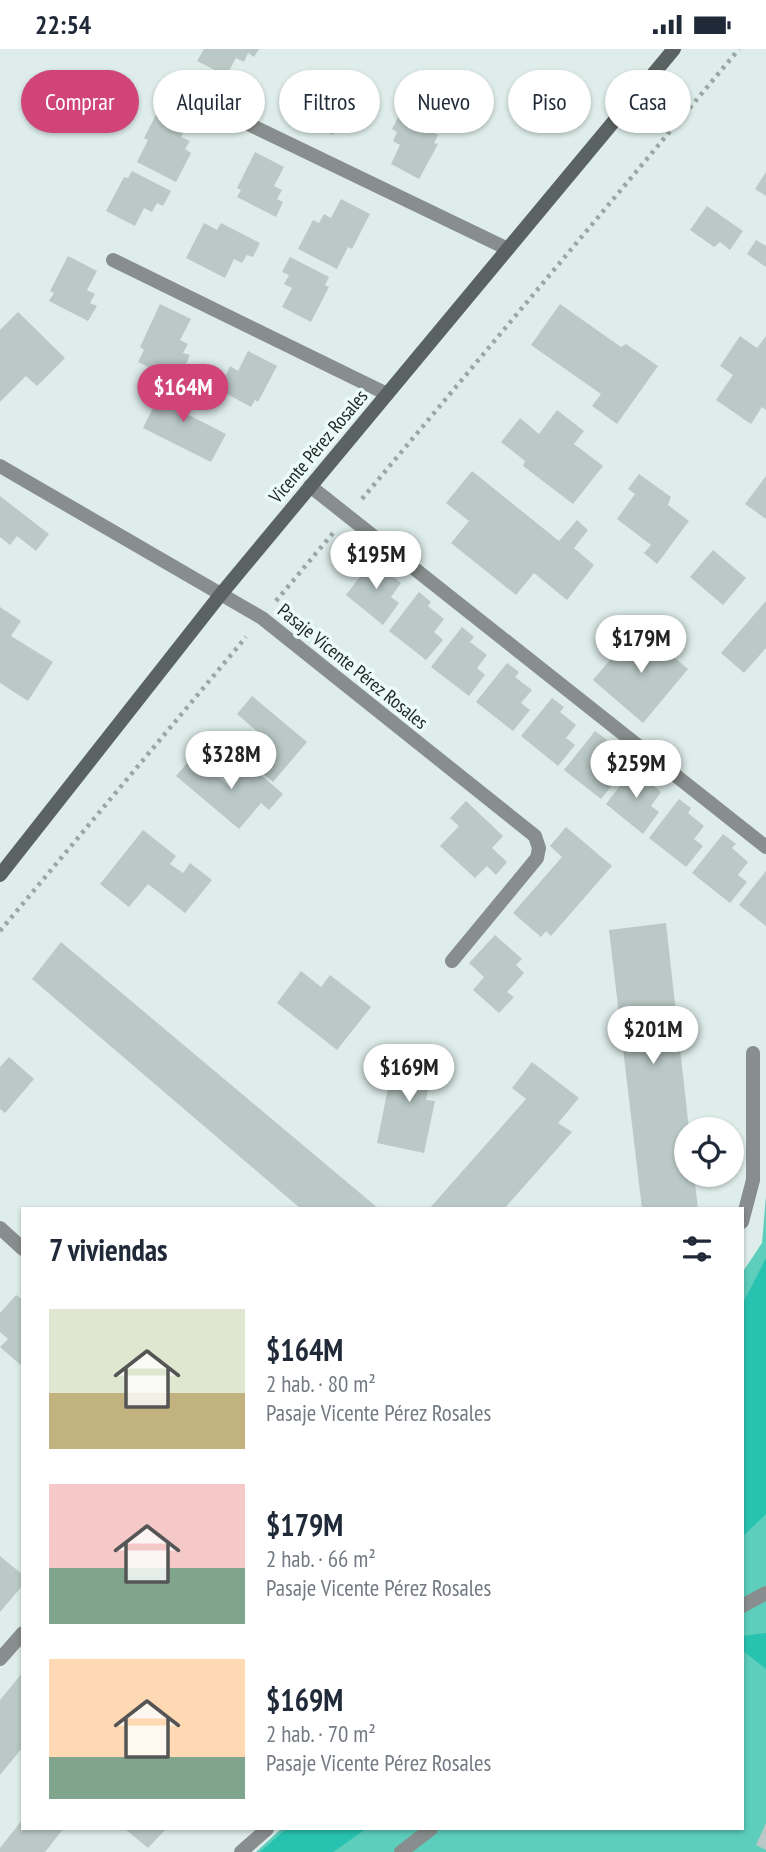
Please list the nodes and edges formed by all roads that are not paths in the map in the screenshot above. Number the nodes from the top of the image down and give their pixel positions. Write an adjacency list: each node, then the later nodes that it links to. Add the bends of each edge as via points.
1 (674, 49): 3 (main road, Vicente Pérez Rosales)
2 (265, 132): 3 (street)
3 (508, 249): 5 (main road, Vicente Pérez Rosales)
4 (113, 260): 5 (street)
5 (387, 394): 7 (main road, Vicente Pérez Rosales)
6 (0, 466): 8 (street, Pasaje Vicente Pérez Rosales)
7 (310, 486): 8 (main road, Vicente Pérez Rosales); 9 (street)
8 (221, 594): 10 (main road, Vicente Pérez Rosales); 11 (street, Pasaje Vicente Pérez Rosales, via 262,618 535,837 537,858)
9 (766, 847)
10 (0, 875)
11 (452, 961)
12 (753, 1053): 13 (street, via 753,1180)
13 (744, 1214)
14 (0, 1229): 15 (street)
15 (21, 1247)
16 (766, 1593): 17 (street)
17 (744, 1604)
18 (21, 1635): 19 (street)
19 (0, 1659)
20 (266, 1830): 22 (street)
21 (430, 1830): 23 (street)
22 (242, 1852)
23 (401, 1852)

